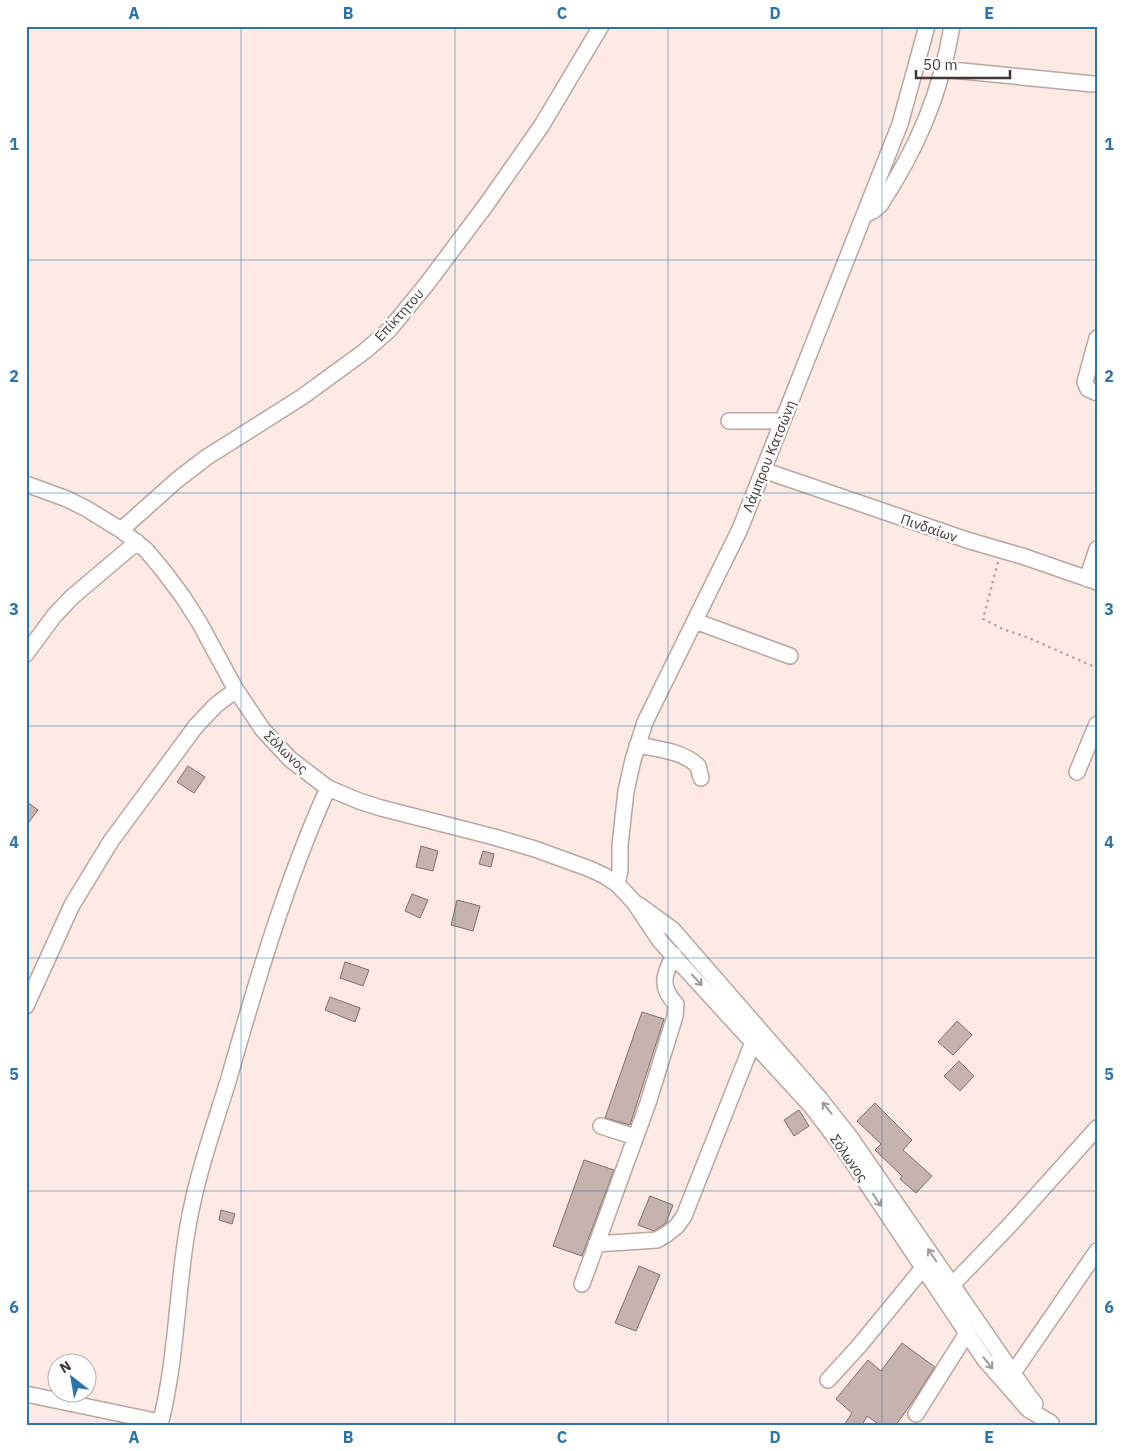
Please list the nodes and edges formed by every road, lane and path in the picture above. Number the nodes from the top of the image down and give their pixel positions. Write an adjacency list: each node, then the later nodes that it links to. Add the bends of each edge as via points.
1 (601, 26): 13 (street, Επίκτητου, via 542,125 486,205 389,330 308,392 207,457)
2 (928, 26): 6 (street, Λάμπρου Κατσώνη, via 900,124)
3 (952, 26): 4 (street)
4 (942, 69): 5 (street); 6 (street, via 910,157 880,205)
5 (1092, 84)
6 (864, 216): 10 (street, Λάμπρου Κατσώνη)
7 (1097, 338): 8 (street, via 1086,382 1088,389)
8 (1097, 393)
9 (729, 421): 10 (street)
10 (783, 421): 11 (street, Λάμπρου Κατσώνη)
11 (763, 470): 16 (street, Πινδαίων); 18 (street, Λάμπρου Κατσώνη, via 740,529)
12 (26, 484): 13 (street, Σόλωνος, via 67,499)
13 (120, 530): 14 (street, Σόλωνος)
14 (137, 542): 19 (street, via 72,597); 22 (street, Σόλωνος, via 183,597)
15 (1097, 549): 17 (street)
16 (1001, 550): 17 (street, Πινδαίων); 21 (path, via 983,619)
17 (1092, 580)
18 (695, 621): 20 (street); 24 (street, Λάμπρου Κατσώνη, via 652,707)
19 (26, 654)
20 (790, 656)
21 (1097, 668)
22 (236, 690): 27 (street, Σόλωνος, via 263,730 290,759); 31 (street, via 196,726 111,841 72,905)
23 (1097, 724): 25 (street)
24 (637, 745): 26 (street, via 664,750 693,761 700,768); 28 (street, Λάμπρου Κατσώνη, via 626,792)
25 (1077, 772)
26 (701, 778)
27 (328, 788): 28 (street, Σόλωνος, via 374,806 535,849 590,869); 47 (street, via 292,877 193,1199 175,1342)
28 (617, 884): 29 (street, Σόλωνος)
29 (634, 902): 30 (street, Σόλωνος); 41 (street, Σόλωνος, one-way to 29, via 820,1099 672,929)
30 (674, 955): 32 (street, Σόλωνος, one-way to 32); 35 (street, via 664,981 670,998 676,1004 675,1016)
31 (26, 1006)
32 (753, 1042): 36 (street, via 684,1216 677,1226 657,1240); 38 (street, Σόλωνος, one-way to 38, via 843,1148)
33 (601, 1126): 35 (street)
34 (1097, 1128): 41 (street)
35 (635, 1137): 36 (street)
36 (596, 1244): 40 (street)
37 (1097, 1251): 39 (street)
38 (923, 1268): 42 (street, Σόλωνος); 44 (street)
39 (1091, 1272): 43 (street)
40 (582, 1284)
41 (952, 1285): 43 (street, Σόλωνος)
42 (967, 1333): 46 (street); 48 (street, Σόλωνος, one-way to 48, via 985,1360 1028,1409)
43 (1013, 1373): 48 (street, Σόλωνος)
44 (828, 1380)
45 (26, 1394): 47 (street)
46 (916, 1414)
47 (160, 1423)
48 (1052, 1424)

